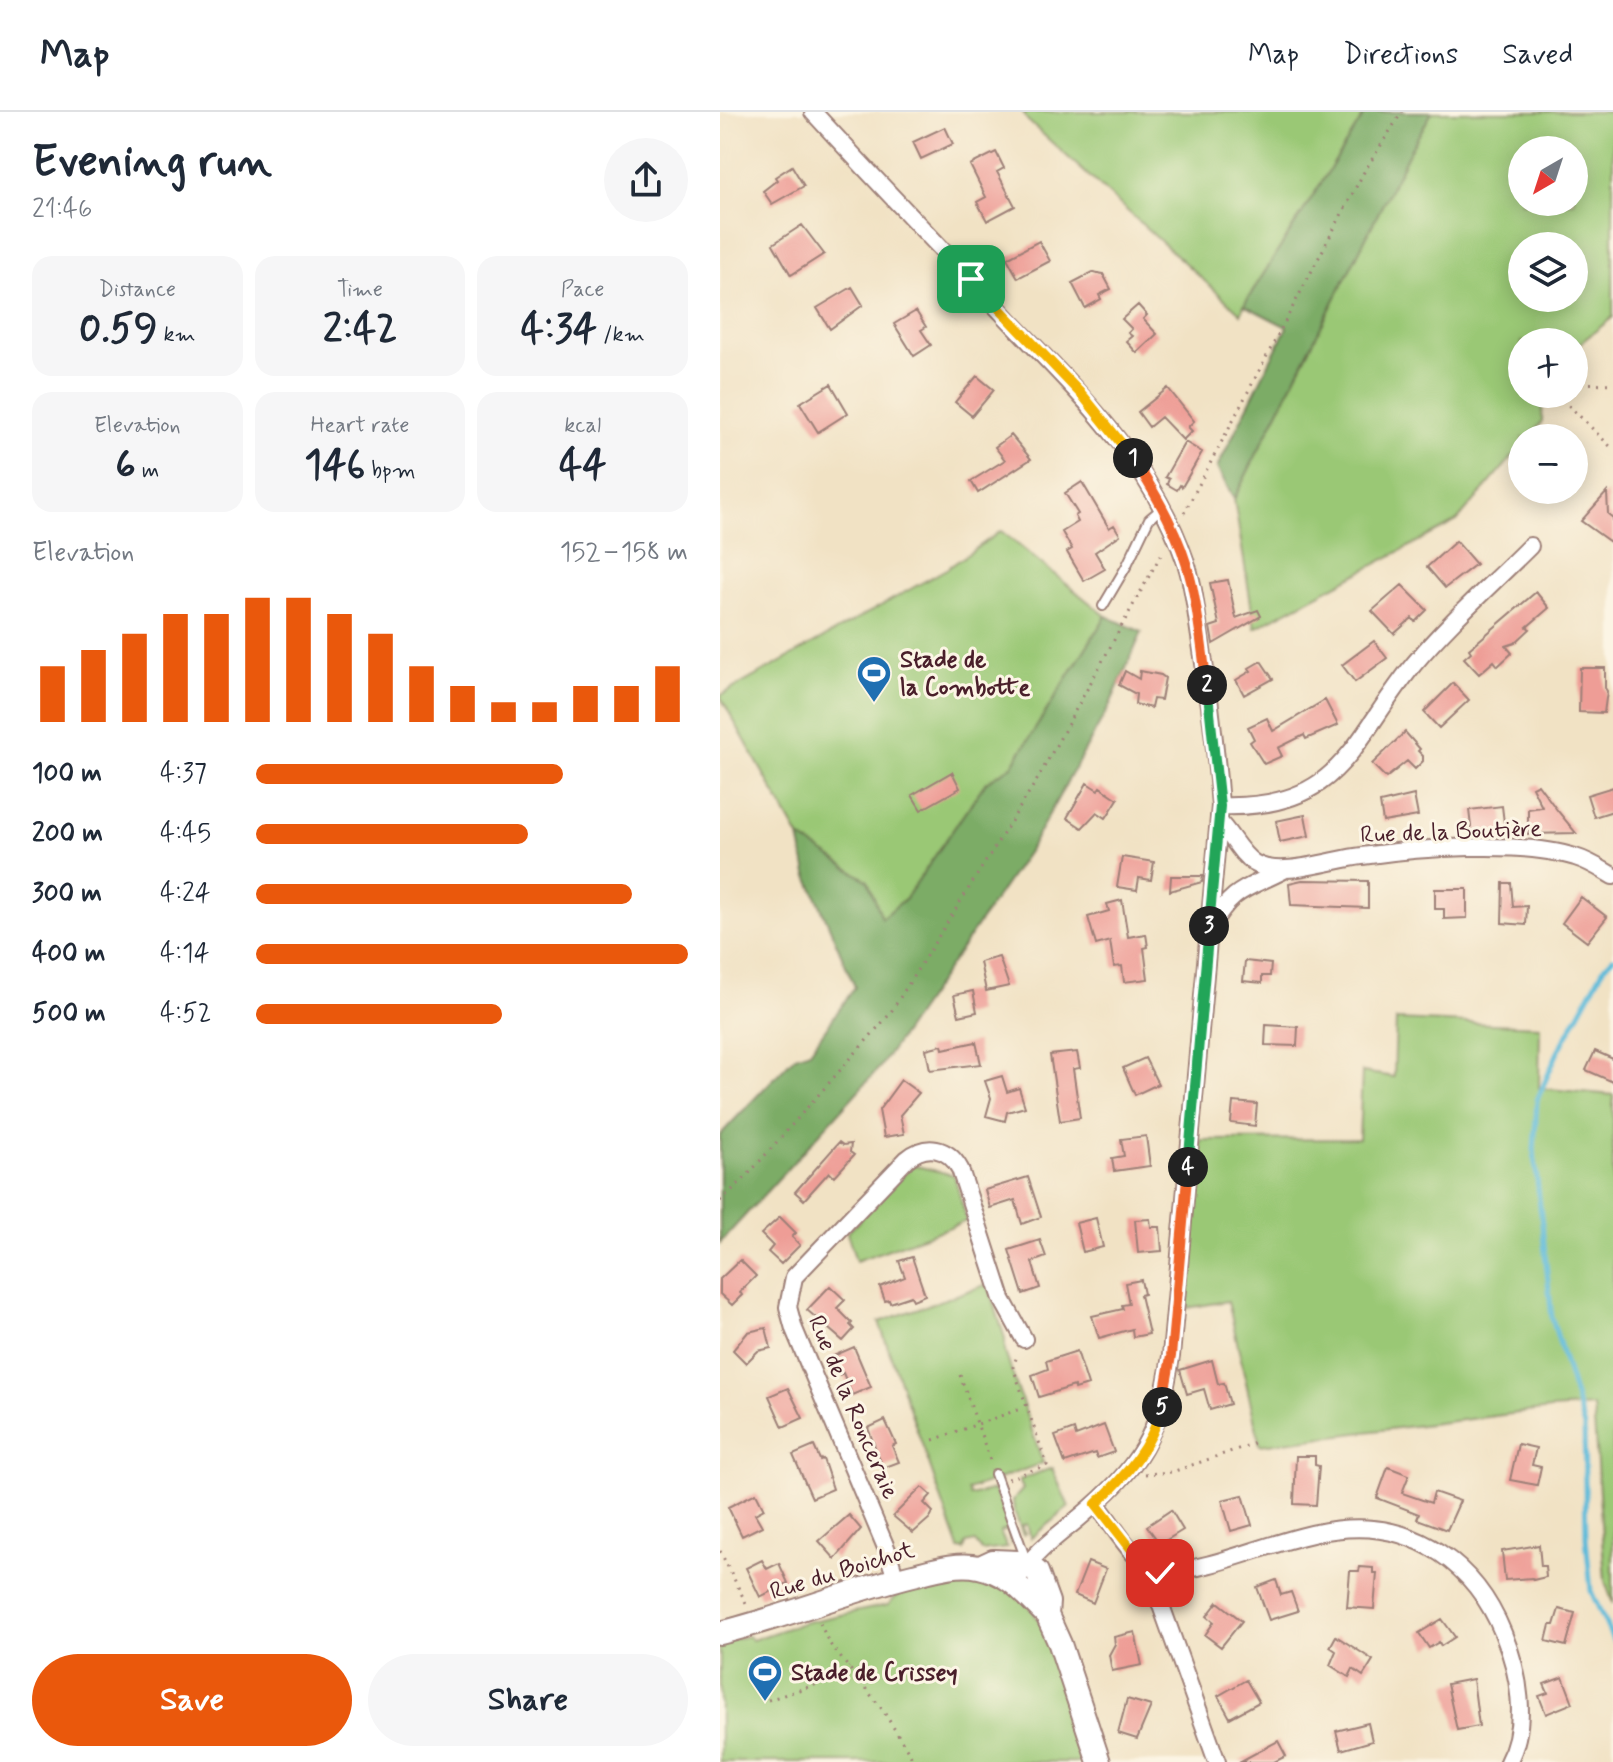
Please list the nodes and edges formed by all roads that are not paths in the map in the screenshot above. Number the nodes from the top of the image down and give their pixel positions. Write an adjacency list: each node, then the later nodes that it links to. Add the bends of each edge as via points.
1 (813, 112): 2 (street, via 1084,397 1128,450)
2 (1162, 508): 4 (lane, via 1149,519); 5 (street, via 1185,560 1195,603 1216,747)
3 (1530, 546): 5 (street, via 1415,663 1339,768 1299,794)
4 (1103, 606)
5 (1219, 814): 6 (street); 7 (street)
6 (1254, 863): 7 (street, Rue de la Boutière, via 1236,861); 8 (street, Rue de la Boutière)
7 (1215, 870): 10 (street); 11 (street)
8 (1286, 870): 9 (street, Rue de la Boutière, via 1362,856 1502,849 1560,853); 10 (street, Rue de la Boutière)
9 (1613, 876)
10 (1243, 888): 11 (street, Rue de la Boutière)
11 (1209, 930): 14 (street, via 1170,1366 1158,1423 1130,1470)
12 (1024, 1339): 17 (street, Rue de la Ronceraie, via 1002,1299 960,1169 952,1157 933,1148 907,1159 794,1277 788,1307 794,1329)
13 (997, 1478): 16 (lane)
14 (1096, 1504): 15 (street, via 1136,1555); 16 (street)
15 (1160, 1573): 20 (street, via 1158,1597); 21 (street, via 1336,1529 1392,1531 1429,1546 1469,1577 1485,1597 1511,1652 1520,1709 1517,1745)
16 (1022, 1574): 17 (street, Rue du Boichot, via 1018,1562 993,1561); 19 (street, via 1037,1572)
17 (896, 1579): 18 (street, Rue du Boichot)
18 (720, 1633)
19 (1099, 1762)
20 (1217, 1762)
21 (1508, 1762)

